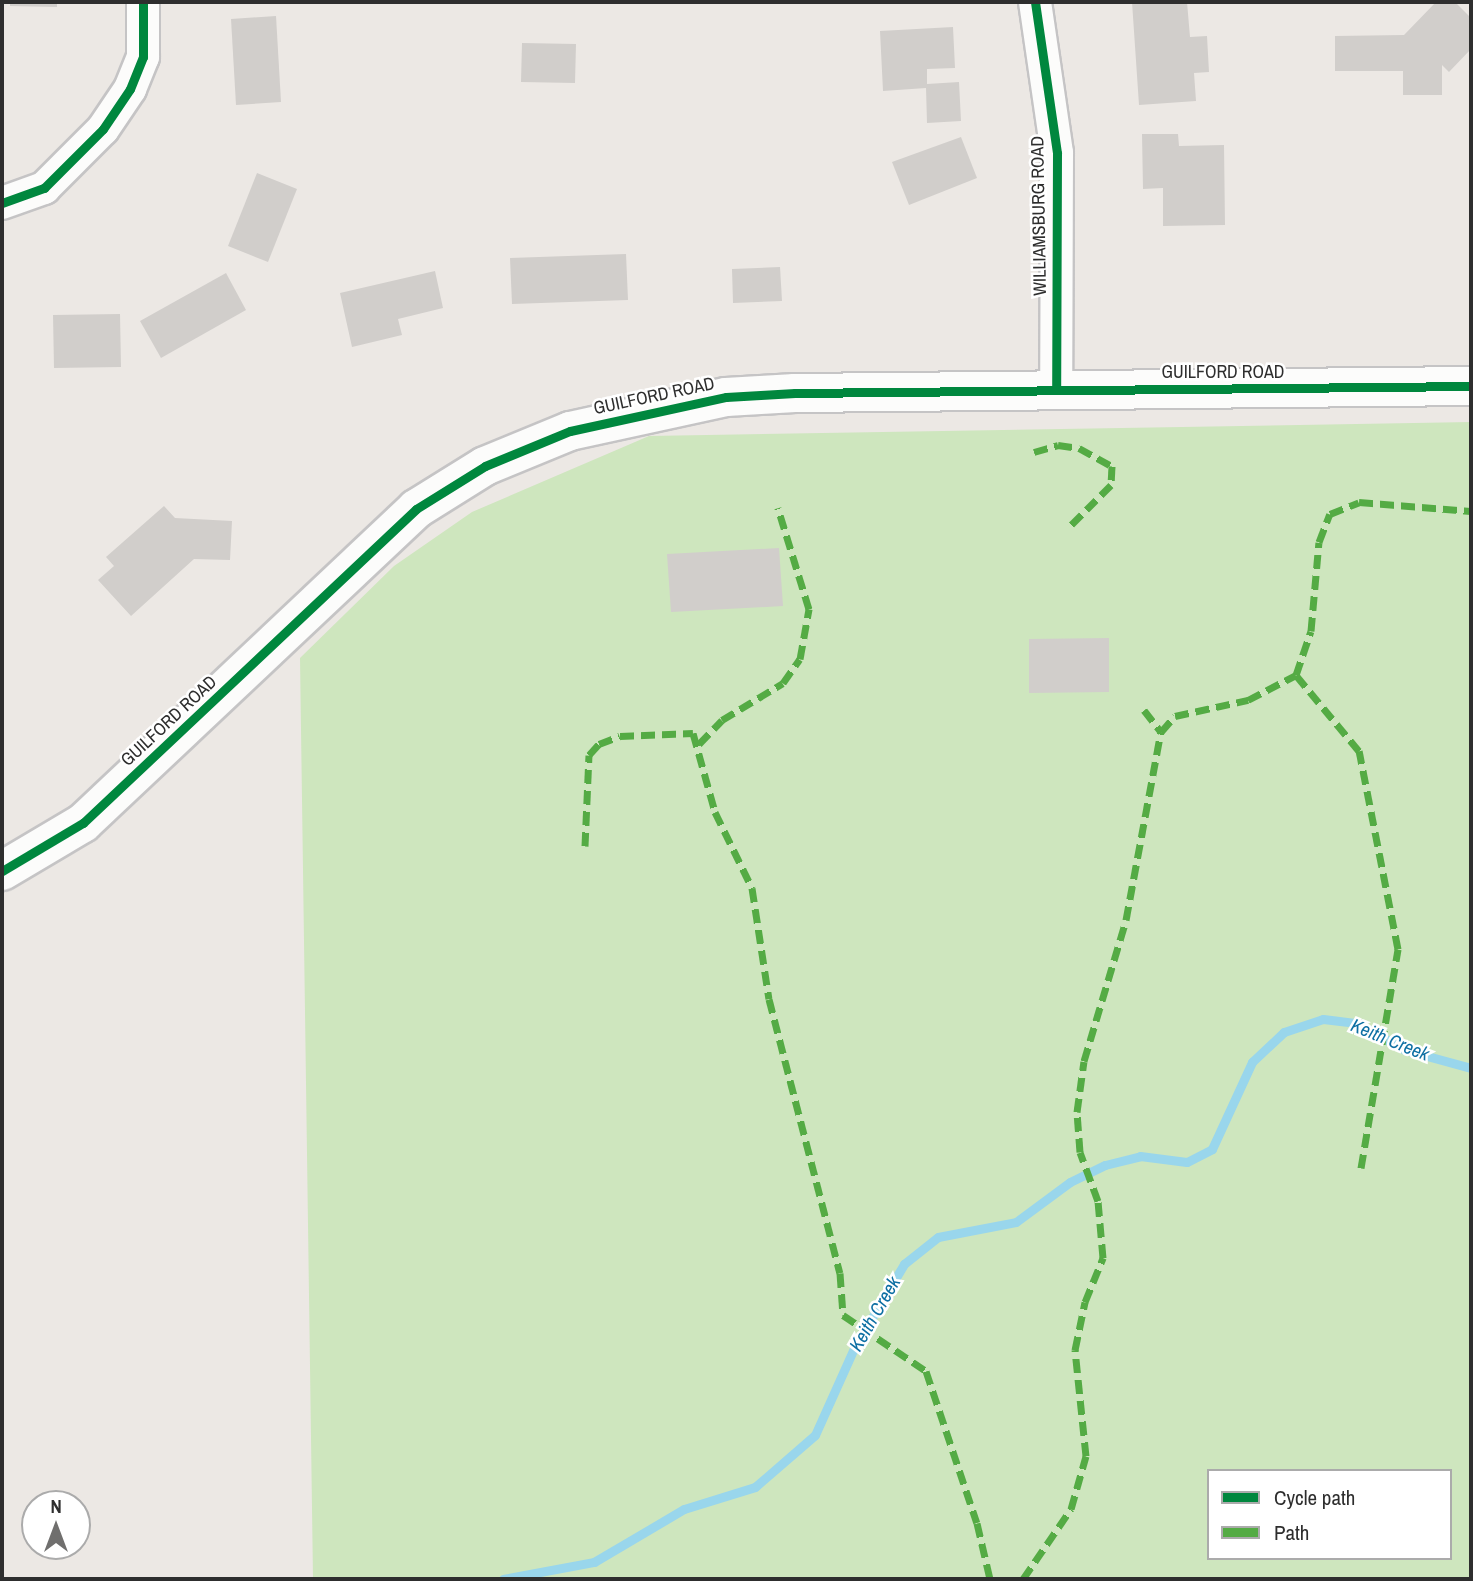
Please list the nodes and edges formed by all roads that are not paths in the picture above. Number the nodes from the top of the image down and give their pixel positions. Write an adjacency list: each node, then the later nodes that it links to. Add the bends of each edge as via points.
1 (143, 2): 3 (street, via 143,57 130,89 63,173 44,188)
2 (1035, 2): 5 (street, WILLIAMSBURG ROAD, via 1057,153)
3 (2, 203)
4 (1471, 386): 5 (street, GUILFORD ROAD)
5 (1056, 389): 6 (street, GUILFORD ROAD, via 726,397 570,431 485,466 416,509 83,823)
6 (2, 871)

